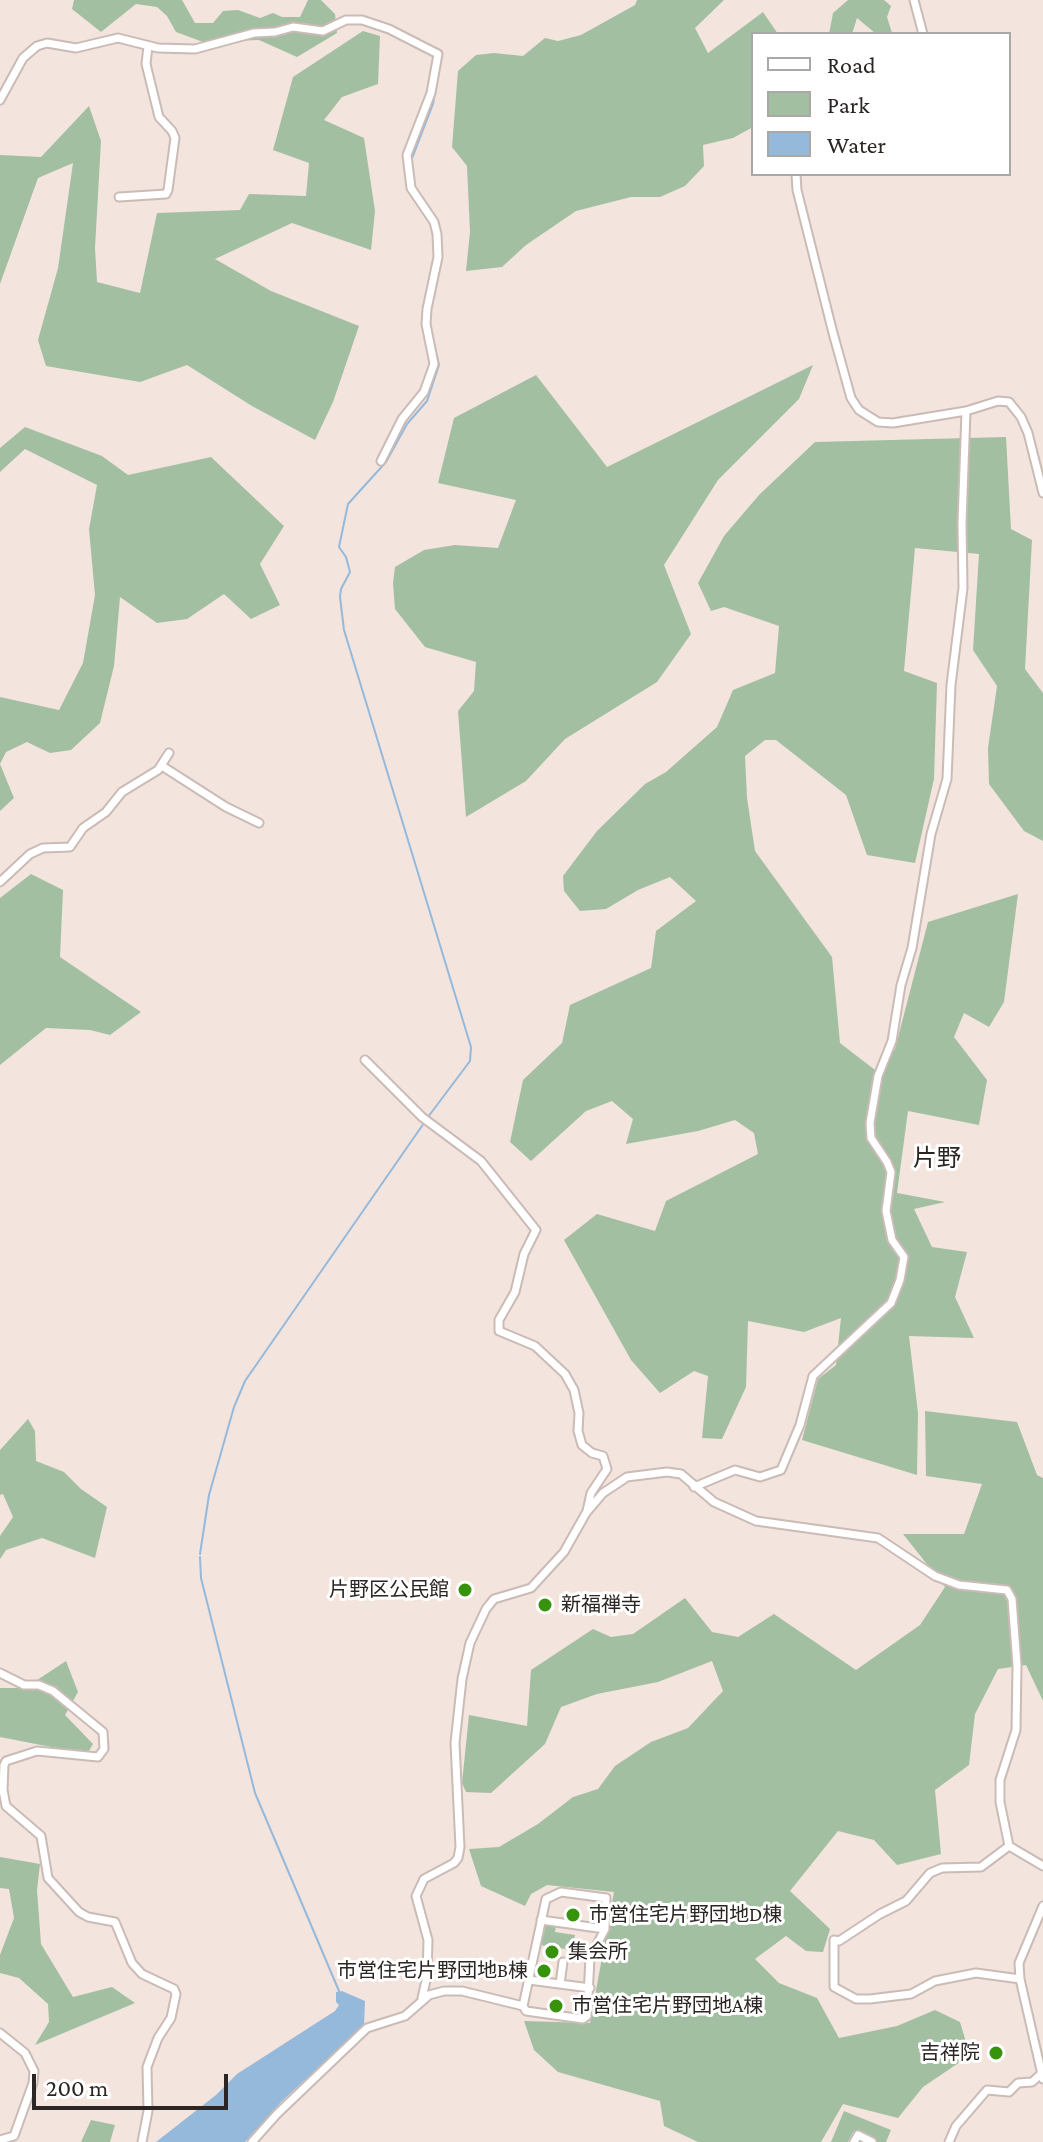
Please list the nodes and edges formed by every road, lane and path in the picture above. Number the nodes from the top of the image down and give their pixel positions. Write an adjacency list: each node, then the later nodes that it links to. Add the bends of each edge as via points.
1 (914, 0): 2 (street)
2 (922, 32)
3 (148, 46): 4 (street, via 118,38 76,48 37,46 23,58); 6 (street, via 146,64 159,117 175,138 168,190); 8 (street, via 195,49 244,34 293,27 323,31 346,20 362,20 438,54 431,93 407,155 411,188 436,229 438,257 426,324 434,364 424,392 405,414)
4 (0, 100)
5 (796, 176): 7 (street, via 855,405 885,423)
6 (119, 197)
7 (966, 411): 9 (street, via 998,401 1013,405 1028,433); 15 (street, via 963,588 947,779 870,1123 871,1138 891,1172 886,1211 892,1240 904,1257 900,1280 891,1303 813,1376 781,1470 760,1477 735,1470)
8 (381, 461)
9 (1043, 493)
10 (169, 753): 11 (street)
11 (162, 766): 12 (street); 13 (street, via 122,792 70,847 30,854)
12 (259, 823)
13 (0, 882)
14 (365, 1060): 16 (street, via 422,1117 481,1161 536,1230 499,1331 535,1346 574,1390 582,1445 603,1456 607,1469 591,1493)
15 (694, 1487): 16 (street, via 681,1474 627,1477); 18 (street, via 756,1521 878,1538 935,1576 959,1585 1007,1590 1017,1665 1016,1730 1000,1780)
16 (586, 1513): 28 (street, via 564,1552 531,1588 494,1599 470,1643 455,1743 460,1847 454,1863 424,1879 416,1896 428,1940)
17 (0, 1673): 33 (street, via 53,1691 103,1732 104,1749 98,1757 37,1751 6,1761 3,1790 6,1806 41,1836 48,1878 79,1912 115,1922 132,1963 142,1974 174,1989 171,2018 147,2067)
18 (1009, 1846): 19 (street); 24 (street, via 981,1867 930,1873 906,1901 834,1940 834,1987 856,1999 870,1999 911,1994 935,1981 976,1973)
19 (1043, 1866)
20 (1043, 1906): 24 (street, via 1019,1963)
21 (541, 1920): 22 (street); 22 (street, via 546,1899 561,1892 599,1896 606,1898); 25 (street)
22 (605, 1929): 27 (street, via 590,1958)
23 (563, 1962): 26 (street)
24 (1020, 1979): 31 (street)
25 (529, 1980): 26 (street); 29 (street)
26 (560, 1984): 27 (street)
27 (590, 1988): 29 (street, via 583,2019 526,2011)
28 (422, 1998): 29 (street, via 462,1991); 34 (street, via 405,2016 367,2028)
29 (523, 2006)
30 (0, 2033): 32 (street, via 25,2053 34,2071 14,2136)
31 (1042, 2076): 37 (street, via 1018,2083 1009,2092 987,2090)
32 (0, 2140)
33 (142, 2142)
34 (252, 2142)
35 (854, 2142): 36 (street, via 858,2135)
36 (872, 2142)
37 (949, 2142)

